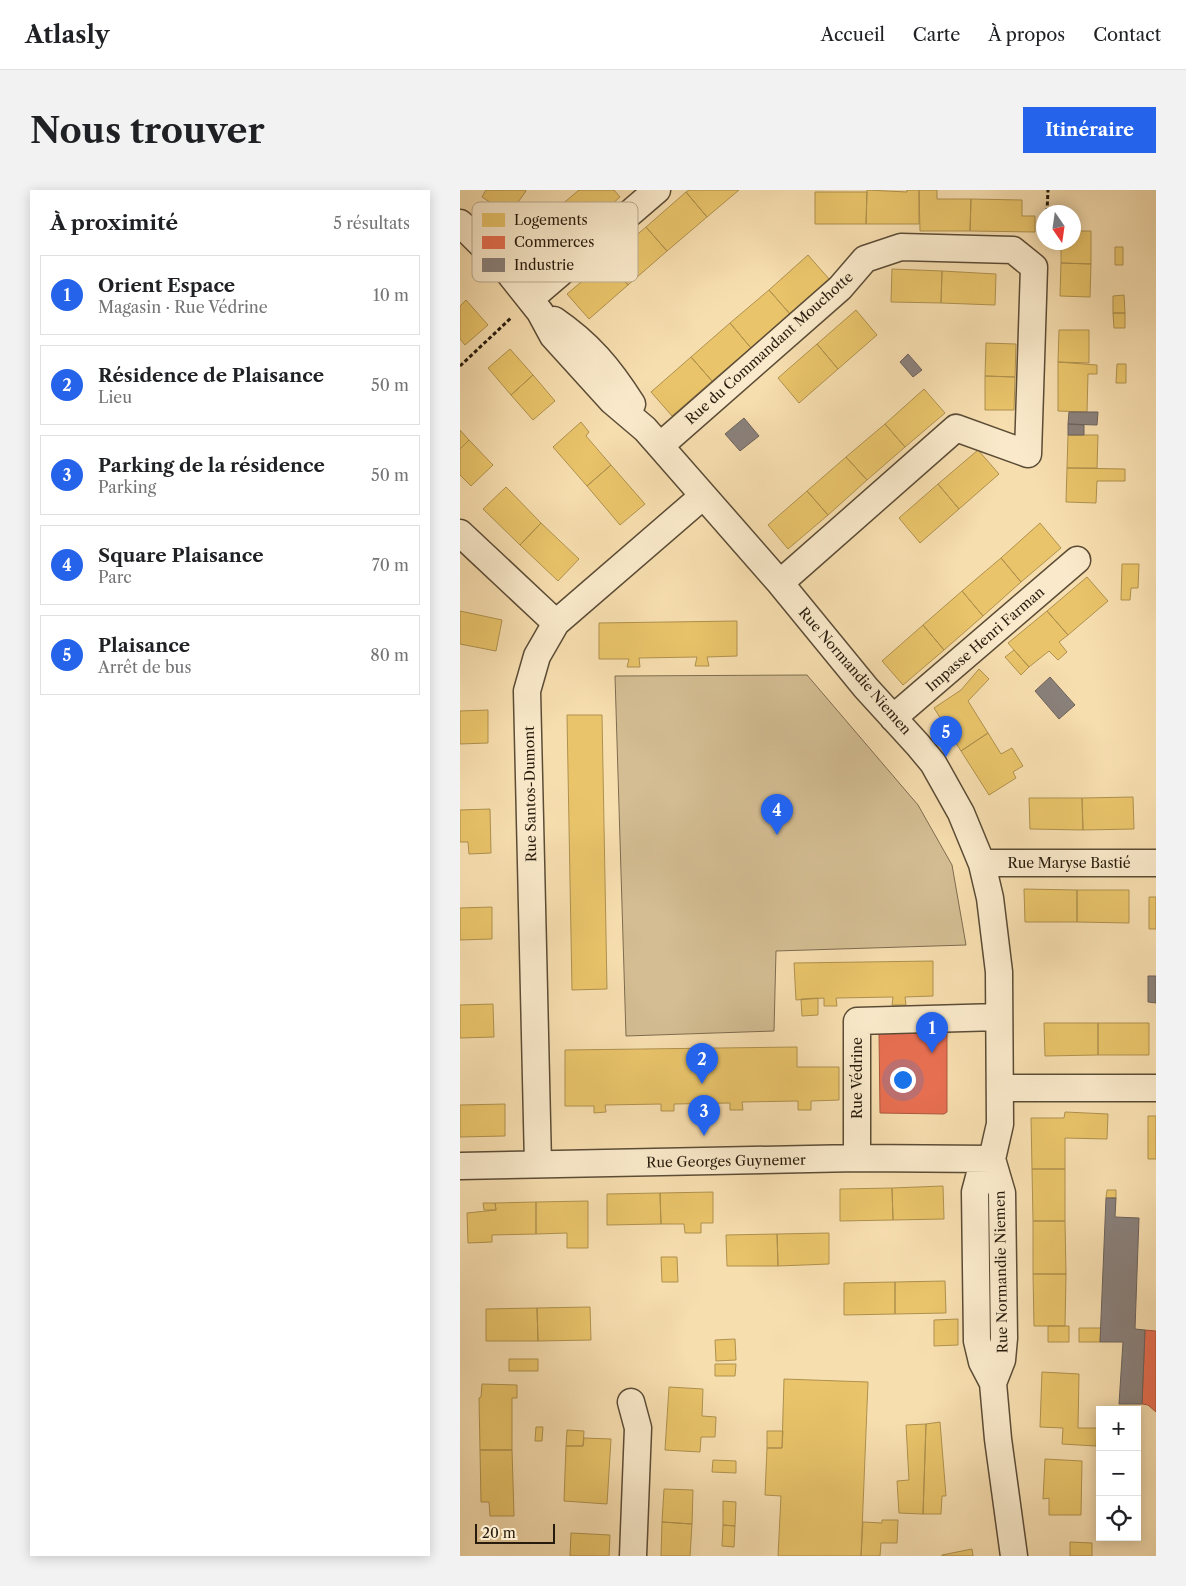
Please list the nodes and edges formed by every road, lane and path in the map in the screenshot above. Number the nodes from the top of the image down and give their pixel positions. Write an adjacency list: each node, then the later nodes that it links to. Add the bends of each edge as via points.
1 (657, 190): 4 (street)
2 (1048, 190): 3 (path)
3 (1047, 205)
4 (638, 208)
5 (460, 223): 6 (street, Rue Normandie Niemen)
6 (472, 235)
7 (516, 282): 9 (street, Rue Normandie Niemen)
8 (560, 282): 9 (street)
9 (535, 306): 10 (path); 11 (street, Rue Normandie Niemen, via 566,351 612,401)
10 (460, 366)
11 (652, 437): 12 (street, Rue Normandie Niemen); 15 (street, Rue du Commandant Mouchotte, via 840,288 865,260 901,248 1013,250 1034,267 1028,454 956,428)
12 (703, 496): 15 (street, Rue Normandie Niemen); 16 (street, Rue Santos-Dumont)
13 (460, 533): 16 (street)
14 (1078, 560): 17 (street, Impasse Henri Farman)
15 (780, 583): 17 (street, Rue Normandie Niemen)
16 (556, 623): 25 (street, Rue Santos-Dumont, via 537,656 528,691)
17 (893, 718): 19 (street, Rue Normandie Niemen, via 933,763 961,813)
18 (1156, 862): 19 (street, Rue Maryse Bastié)
19 (982, 864): 20 (street, Rue Normandie Niemen, via 995,932)
20 (999, 1017): 21 (street, Rue Normandie Niemen); 23 (street, Rue Védrine, via 857,1021)
21 (1001, 1088): 22 (street); 24 (street, Rue Normandie Niemen, via 1000,1124)
22 (1156, 1088)
23 (857, 1158): 24 (street, Rue Georges Guynemer); 25 (street, Rue Georges Guynemer)
24 (992, 1159): 29 (street, Rue Normandie Niemen, via 1002,1193 1004,1338 1002,1360 993,1383)
25 (538, 1164): 26 (street, Rue Georges Guynemer)
26 (460, 1166)
27 (631, 1402): 28 (street, via 638,1428)
28 (633, 1556)
29 (1014, 1556)

